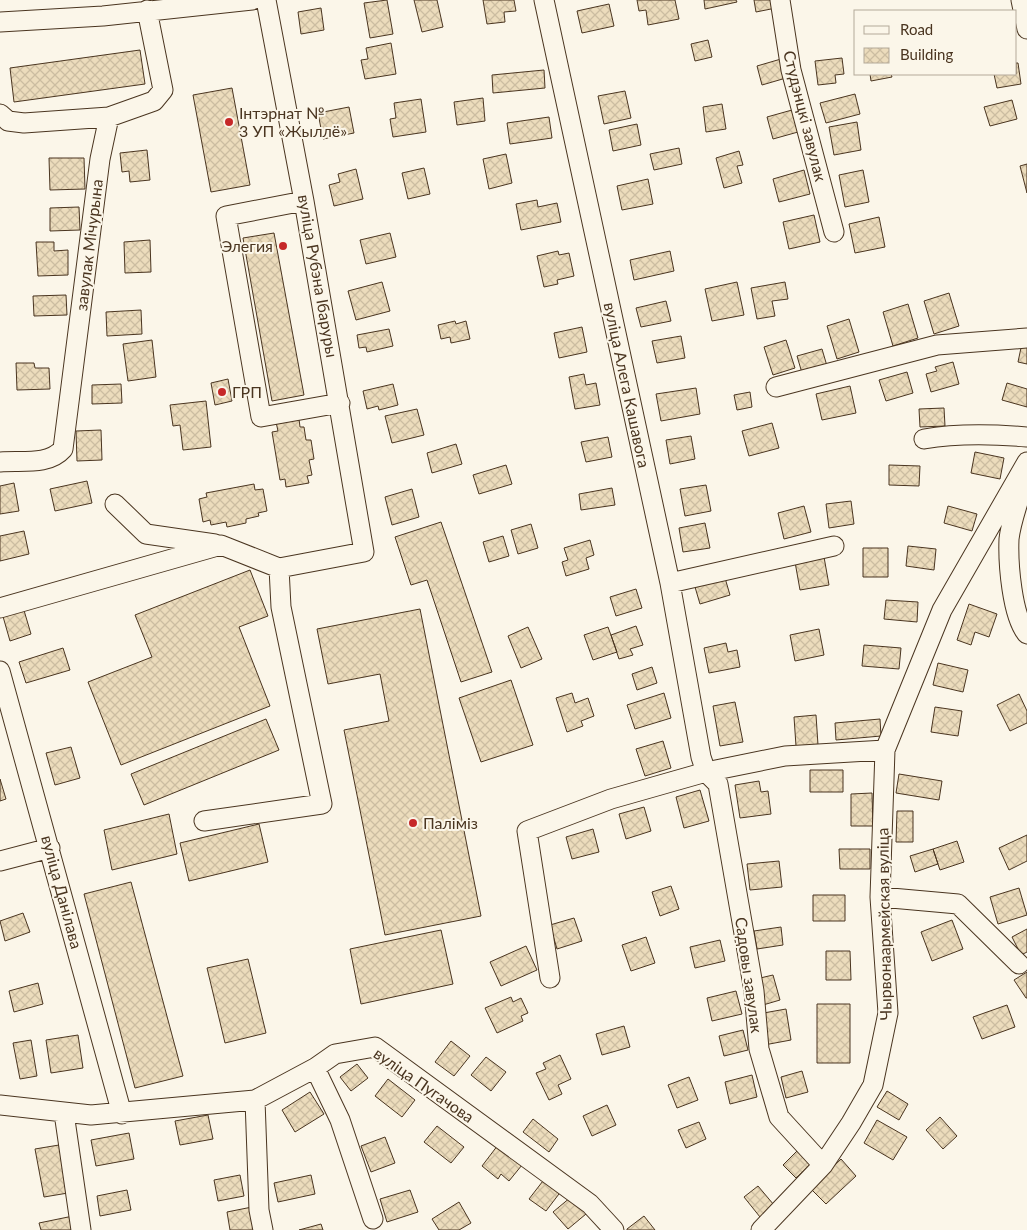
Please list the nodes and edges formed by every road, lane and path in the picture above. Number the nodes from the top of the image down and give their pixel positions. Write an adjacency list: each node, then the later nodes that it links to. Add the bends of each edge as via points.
1 (252, 0): 7 (street)
2 (266, 0): 12 (street, вуліца Рубэна Ібаруры)
3 (544, 0): 26 (street, вуліца Алега Кашавога)
4 (780, 0): 13 (street, Студэнцкі завулак, via 791,70)
5 (1021, 0): 9 (street)
6 (101, 8): 7 (street); 8 (street)
7 (147, 10): 11 (street, via 162,90 154,101)
8 (0, 22)
9 (1027, 29)
10 (0, 114): 11 (street, via 8,121 24,123)
11 (109, 117): 19 (street, завулак Мічурына, via 100,159 63,449 56,457 44,460)
12 (304, 201): 16 (street, вуліца Рубэна Ібаруры); 16 (street, via 226,216 261,417)
13 (834, 232)
14 (1027, 338): 15 (street, via 937,345)
15 (776, 387)
16 (340, 403): 25 (street, вуліца Рубэна Ібаруры, via 364,552)
17 (1027, 437): 18 (street, via 947,435)
18 (924, 440)
19 (0, 462)
20 (1027, 462): 30 (street, Чырвонаармейская вуліца, via 942,610)
21 (1027, 473): 28 (street, via 1009,538 1013,600)
22 (115, 504): 23 (street, via 146,534)
23 (221, 545): 25 (street); 27 (street)
24 (834, 546): 26 (street)
25 (278, 568): 32 (street, via 281,607 322,804)
26 (670, 583): 31 (street, вуліца Алега Кашавога)
27 (0, 608)
28 (1025, 633)
29 (0, 670): 33 (street, вуліца Данілава)
30 (885, 750): 31 (street, via 785,756); 35 (street, Чырвонаармейская вуліца)
31 (706, 772): 37 (street, via 611,799 527,831); 43 (street, Садовы завулак, via 718,784 754,991 759,1049 778,1117)
32 (204, 821)
33 (50, 848): 34 (street); 42 (street, вуліца Данілава)
34 (0, 861)
35 (880, 897): 36 (street, via 958,904); 43 (street, Чырвонаармейская вуліца, via 888,1012 873,1085)
36 (1020, 964)
37 (550, 978)
38 (315, 1068): 39 (street, вуліца Пугачова); 44 (street, via 340,1120); 47 (street, вуліца Пугачова, via 335,1054 375,1047 590,1204)
39 (255, 1100): 42 (street, вуліца Пугачова); 46 (street, via 259,1210)
40 (0, 1106): 41 (street, вуліца Пугачова)
41 (64, 1113): 42 (street, вуліца Пугачова); 45 (street)
42 (122, 1114)
43 (823, 1165): 48 (street, Чырвонаармейская вуліца)
44 (373, 1219)
45 (82, 1230)
46 (263, 1230)
47 (614, 1230)
48 (761, 1230)

